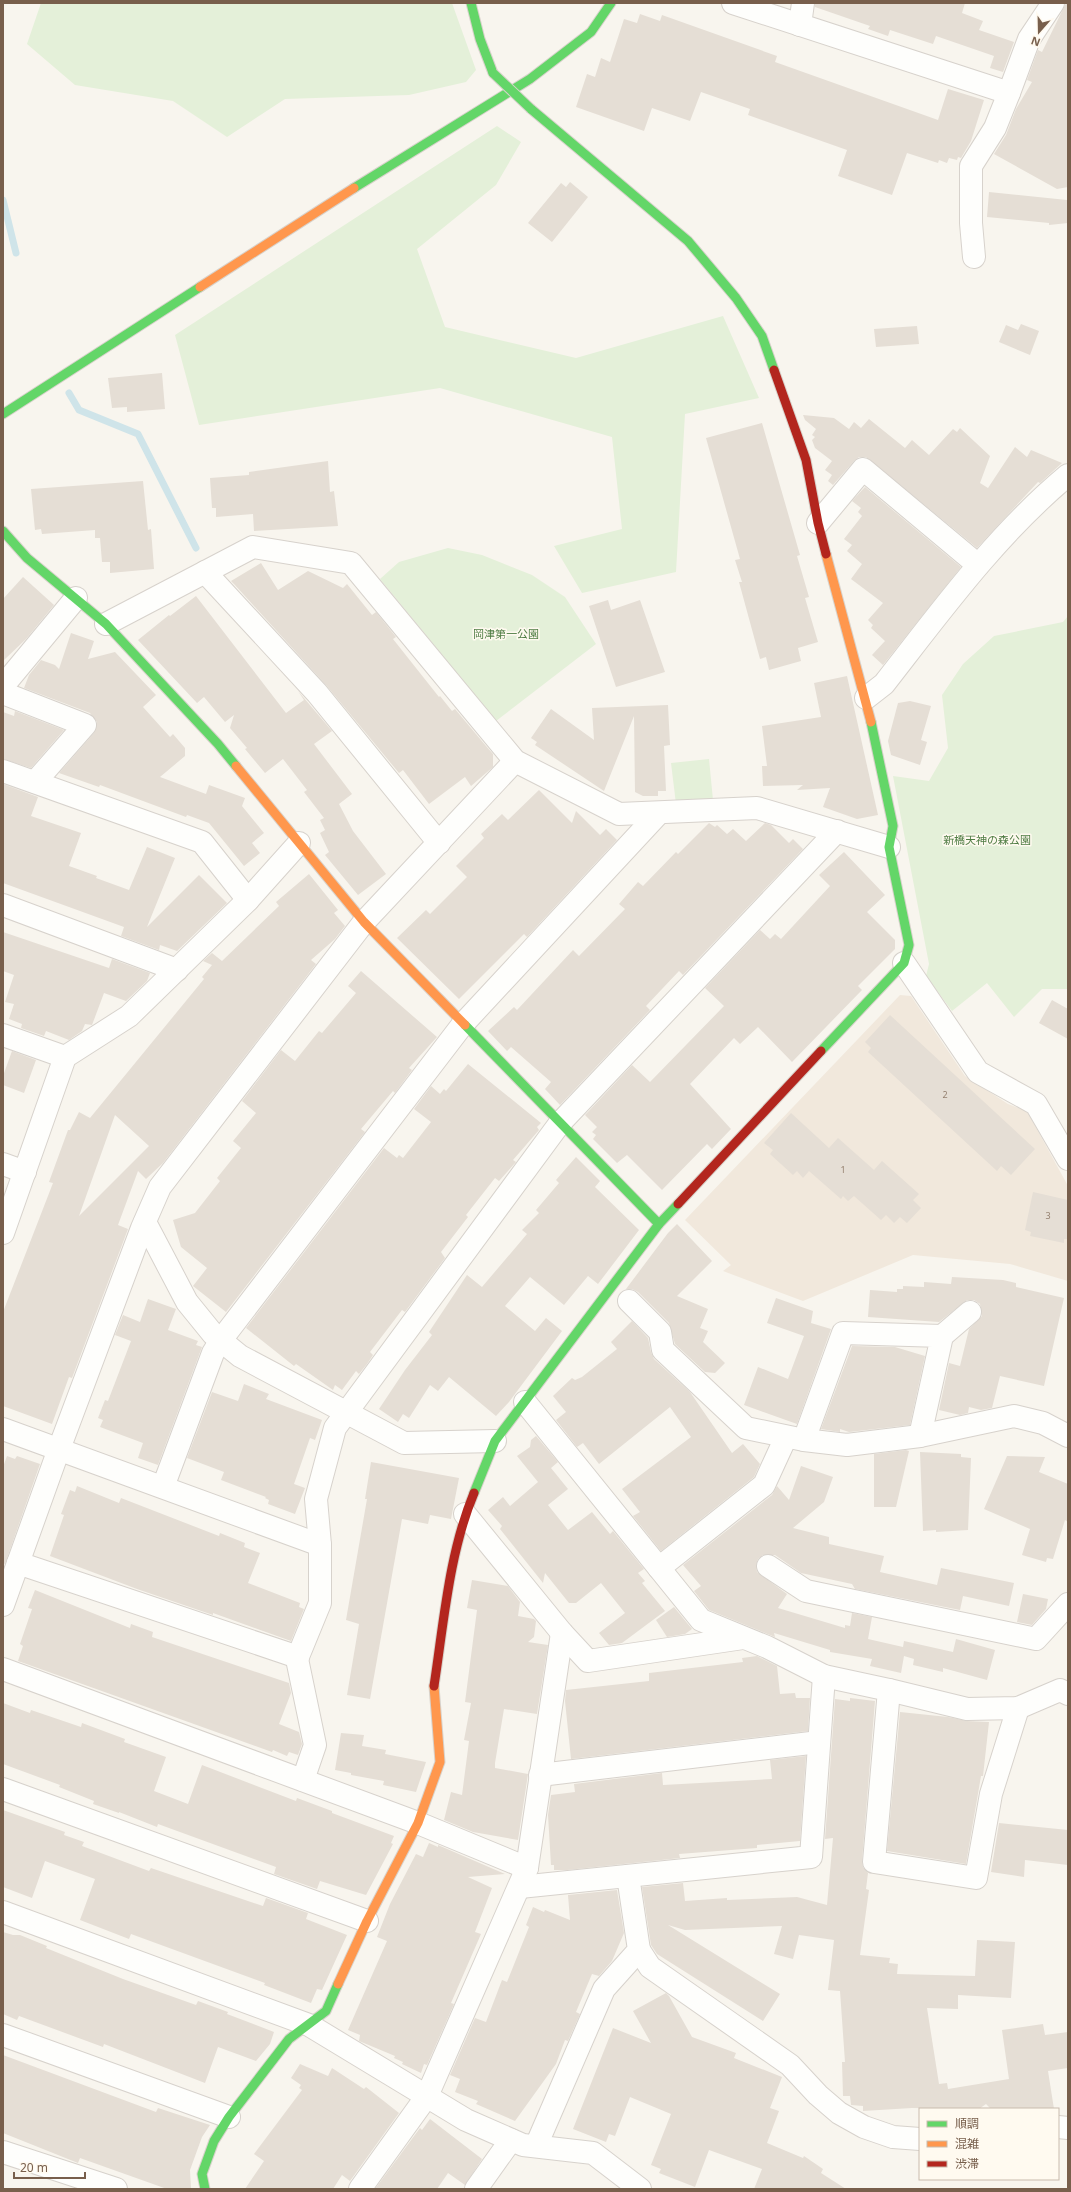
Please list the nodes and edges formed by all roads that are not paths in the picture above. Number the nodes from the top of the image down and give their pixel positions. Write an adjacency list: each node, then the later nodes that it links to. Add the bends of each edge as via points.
1 (471, 3): 11 (street, bridge, via 480,40 493,73 531,109 688,241 736,298 762,336 806,460)
2 (611, 3): 9 (street, via 591,32 530,79 394,162)
3 (734, 3): 6 (street)
4 (803, 3): 6 (street)
5 (1052, 3): 7 (street, via 1029,39)
6 (800, 25): 7 (street)
7 (1009, 93): 8 (street, via 995,128 971,166)
8 (974, 257)
9 (3, 414)
10 (1068, 475): 13 (street, via 1036,502)
11 (818, 523): 13 (street, via 863,469); 19 (street)
12 (3, 531): 15 (street, via 27,558)
13 (978, 566): 19 (street, via 884,684)
14 (205, 572): 16 (street); 20 (street, via 253,547 351,563); 26 (street, via 317,693)
15 (76, 598): 16 (street); 17 (street)
16 (106, 624): 25 (street, via 218,744)
17 (3, 686)
18 (3, 693): 22 (street, via 85,725)
19 (866, 698): 27 (street, via 892,826)
20 (515, 761): 23 (street, via 619,814); 26 (street)
21 (3, 771): 22 (street)
22 (35, 782): 28 (street, via 202,842)
23 (658, 814): 24 (street, via 757,808); 33 (street)
24 (837, 831): 27 (street); 36 (street)
25 (299, 843): 28 (street); 30 (street)
26 (439, 843): 30 (street)
27 (889, 847): 31 (street, via 909,945)
28 (248, 900): 32 (street)
29 (3, 905): 32 (street)
30 (364, 922): 33 (street); 40 (street, via 160,1187)
31 (904, 963): 37 (street, via 978,1072 1036,1104); 41 (street)
32 (177, 970): 35 (street, via 129,1016)
33 (463, 1024): 36 (street); 46 (street)
34 (3, 1035): 35 (street)
35 (65, 1057): 39 (street)
36 (560, 1123): 41 (street); 48 (street)
37 (1068, 1159)
38 (3, 1164): 39 (street)
39 (25, 1172): 42 (street)
40 (145, 1222): 46 (street, via 187,1302); 54 (street)
41 (659, 1224): 43 (street)
42 (3, 1234)
43 (621, 1294): 47 (street); 52 (street, via 660,1332 663,1350 746,1428)
44 (970, 1312): 45 (street)
45 (942, 1336): 50 (street); 52 (street, via 843,1333)
46 (221, 1340): 48 (street, via 240,1356); 55 (street, via 212,1353)
47 (525, 1402): 53 (street); 60 (street)
48 (346, 1412): 53 (street, via 404,1443); 57 (street, via 335,1428 316,1499)
49 (3, 1429): 54 (street)
50 (920, 1436): 51 (street, via 1014,1416 1043,1423); 52 (street, via 847,1445)
51 (1068, 1436)
52 (795, 1438): 60 (street, via 764,1485)
53 (496, 1440): 56 (street)
54 (59, 1449): 55 (street); 58 (street)
55 (163, 1487): 57 (street)
56 (465, 1514): 63 (street); 75 (street, via 450,1579 434,1686 440,1762)
57 (320, 1545): 65 (street, via 320,1603)
58 (18, 1563): 62 (street); 65 (street)
59 (768, 1566): 61 (street, via 806,1591 1036,1639)
60 (659, 1568): 64 (street, via 701,1620)
61 (1068, 1604)
62 (3, 1606)
63 (562, 1633): 64 (street, via 588,1661); 72 (street)
64 (744, 1638): 67 (street)
65 (298, 1657): 73 (street, via 315,1744)
66 (3, 1669): 73 (street)
67 (824, 1676): 68 (street); 71 (street)
68 (889, 1690): 70 (street, via 967,1709); 70 (street, via 874,1862 976,1878 991,1794)
69 (1068, 1694): 70 (street, via 1060,1690)
70 (1018, 1708)
71 (819, 1742): 72 (street); 76 (street, via 811,1857)
72 (540, 1775): 77 (street)
73 (303, 1780): 75 (street)
74 (3, 1789): 79 (street)
75 (418, 1824): 77 (street); 79 (street)
76 (628, 1876): 77 (street); 80 (street)
77 (523, 1877): 83 (street)
78 (3, 1912): 81 (street)
79 (367, 1921): 81 (street, via 326,2011)
80 (639, 1950): 85 (street, via 650,1967 790,2065 839,2113 864,2127 893,2137); 87 (street, via 604,1989)
81 (309, 2025): 83 (street); 84 (street, via 289,2039)
82 (3, 2035): 84 (street)
83 (427, 2096): 86 (street, via 466,2120); 91 (street)
84 (229, 2118): 90 (street, via 214,2141 202,2174)
85 (919, 2139)
86 (511, 2140): 87 (street, via 523,2145); 92 (street)
87 (536, 2146): 93 (street, via 593,2153)
88 (3, 2152): 89 (street)
89 (116, 2189)
90 (205, 2189)
91 (360, 2189)
92 (476, 2189)
93 (640, 2189)

